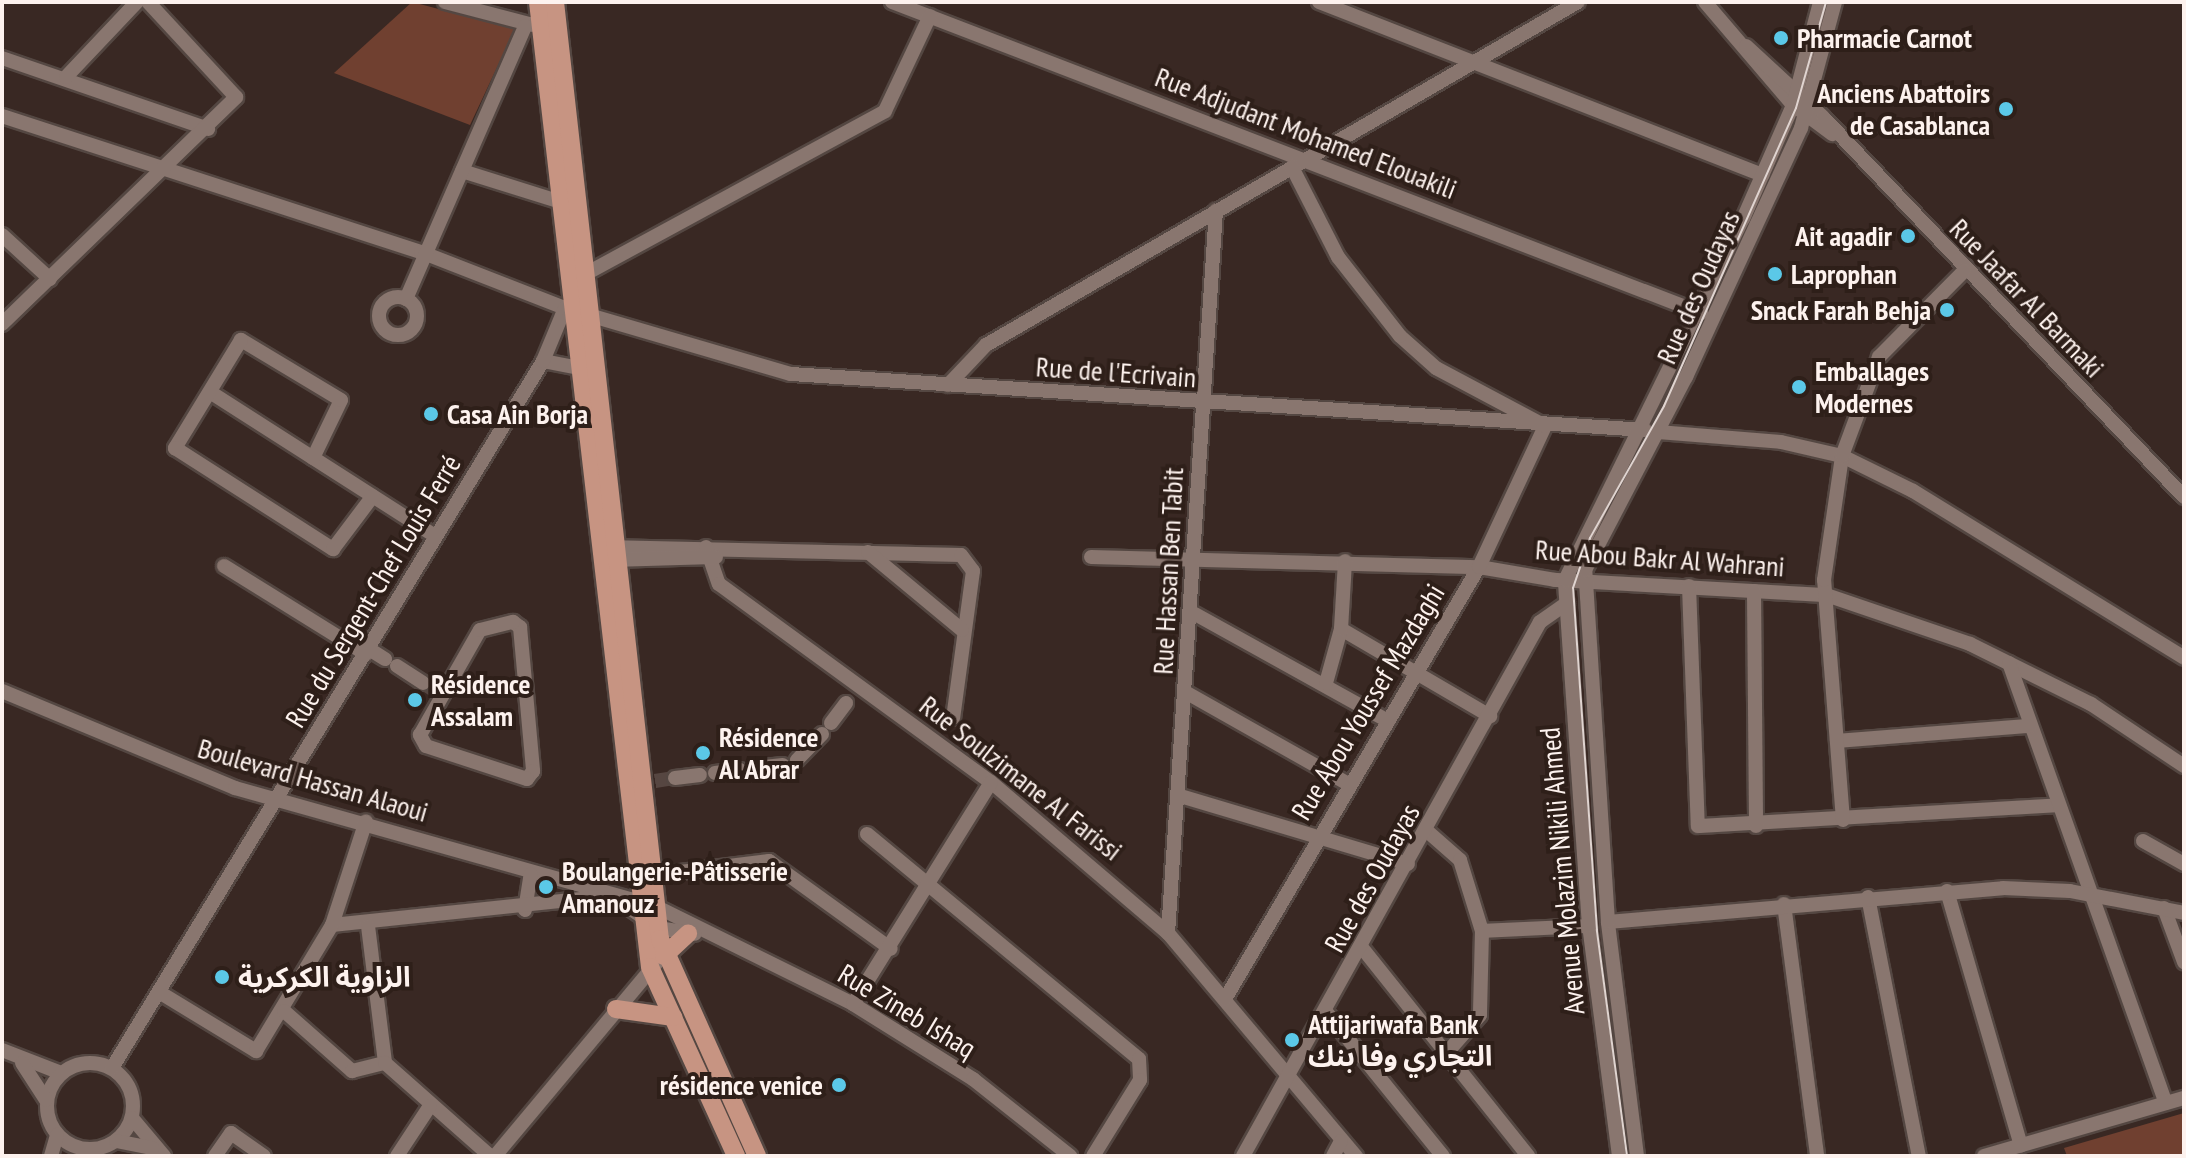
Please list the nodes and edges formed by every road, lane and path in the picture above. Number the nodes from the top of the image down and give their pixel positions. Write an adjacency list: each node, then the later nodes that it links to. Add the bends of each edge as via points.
1 (137, 2): 16 (street)
2 (148, 2): 20 (street, via 237,93)
3 (445, 2): 13 (street)
4 (538, 2): 13 (main road)
5 (555, 2): 30 (main road)
6 (892, 2): 12 (street, Rue Adjudant Mohamed Elouakili)
7 (1319, 2): 15 (street)
8 (1578, 2): 15 (street)
9 (1705, 2): 17 (street, Rue Jaafar Al Barmaki)
10 (1820, 2): 17 (street, Rue des Oudayas)
11 (1835, 2): 18 (street, Rue des Oudayas)
12 (922, 10): 21 (street, Rue Adjudant Mohamed Elouakili); 30 (street, via 885,111)
13 (533, 25): 23 (street); 25 (main road)
14 (2, 58): 16 (street)
15 (1475, 60): 21 (street); 24 (street)
16 (66, 77): 20 (street)
17 (1795, 99): 18 (street, Rue Jaafar Al Barmaki); 24 (street, Rue des Oudayas)
18 (1808, 110): 29 (street, Rue Jaafar Al Barmaki); 43 (street, Rue des Oudayas)
19 (2, 116): 22 (street, Rue de l'Ecrivain)
20 (208, 129): 22 (street)
21 (1298, 163): 26 (street); 34 (street, Rue Adjudant Mohamed Elouakili); 42 (street, via 1338,257 1400,336 1436,368)
22 (166, 167): 28 (street, Rue de l'Ecrivain); 31 (street)
23 (462, 171): 25 (street); 28 (street)
24 (1762, 175): 34 (street, Rue des Oudayas)
25 (561, 202): 30 (main road)
26 (1216, 211): 39 (street, via 986,345); 41 (street, Rue Hassan Ben Tabit)
27 (2, 235): 31 (street)
28 (421, 252): 32 (street); 33 (street, Rue de l'Ecrivain)
29 (1964, 271): 44 (street, via 1879,357); 47 (street, Rue Jaafar Al Barmaki)
30 (578, 278): 33 (main road); 35 (main road)
31 (50, 279): 36 (street)
32 (406, 299)
33 (569, 308): 35 (street, Rue de l'Ecrivain); 37 (street, Rue du Sergent-Chef Louis Ferré); 38 (main road)
34 (1701, 313): 43 (street, Rue des Oudayas)
35 (592, 316): 39 (street, Rue de l'Ecrivain, via 776,371); 50 (main road)
36 (2, 324)
37 (543, 361): 38 (street); 48 (street, Rue du Sergent-Chef Louis Ferré)
38 (579, 368): 50 (main road)
39 (948, 385): 41 (street, Rue de l'Ecrivain)
40 (210, 392): 45 (street); 45 (street, via 242,339 341,400); 46 (street, via 175,446 190,458 333,549)
41 (1202, 404): 42 (street, Rue de l'Ecrivain); 53 (street, Rue Hassan Ben Tabit)
42 (1545, 426): 43 (street, Rue de l'Ecrivain); 56 (street, Rue Abou Youssef Mazdaghi)
43 (1651, 431): 44 (street, Rue de l'Ecrivain, via 1781,442); 57 (street, Rue des Oudayas); 58 (street, Rue des Oudayas, via 1597,538)
44 (1842, 456): 61 (street); 67 (street, Rue de l'Ecrivain, via 1913,491)
45 (313, 458): 46 (street)
46 (373, 496): 48 (street)
47 (2184, 497)
48 (435, 536): 66 (street, Rue du Sergent-Chef Louis Ferré)
49 (868, 552): 51 (street); 65 (street); 65 (street, via 968,558 973,571)
50 (610, 554): 51 (street); 102 (main road, via 650,781); 112 (main road)
51 (711, 554): 87 (street, Rue Soulzimane Al Farissi, via 736,598)
52 (1091, 557): 53 (street, Rue Abou Bakr Al Wahrani)
53 (1197, 557): 54 (street, Rue Abou Bakr Al Wahrani); 63 (street, Rue Hassan Ben Tabit)
54 (1345, 561): 56 (street, Rue Abou Bakr Al Wahrani); 64 (street)
55 (224, 566): 66 (street)
56 (1479, 567): 57 (street, Rue Abou Bakr Al Wahrani); 69 (street, Rue Abou Youssef Mazdaghi)
57 (1565, 580): 58 (street, Rue Abou Bakr Al Wahrani); 62 (street, Avenue Molazim Nikili Ahmed)
58 (1584, 582): 59 (street, Rue Abou Bakr Al Wahrani); 113 (street, Avenue Molazim Nikili Ahmed)
59 (1689, 586): 60 (street, Rue Abou Bakr Al Wahrani); 94 (street, via 1692,817 1705,828)
60 (1754, 591): 61 (street, Rue Abou Bakr Al Wahrani); 94 (street)
61 (1826, 595): 68 (street, Rue Abou Bakr Al Wahrani, via 1930,626); 80 (street)
62 (1568, 610): 76 (street, Rue des Oudayas, via 1540,622); 116 (street, Avenue Molazim Nikili Ahmed)
63 (1195, 614): 71 (street); 74 (street, Rue Hassan Ben Tabit)
64 (1341, 629): 69 (street); 71 (street)
65 (962, 630): 77 (street)
66 (367, 651): 70 (street); 90 (street, Rue du Sergent-Chef Louis Ferré)
67 (2184, 658)
68 (2009, 663): 79 (street); 83 (street, Rue Abou Bakr Al Wahrani, via 2091,704)
69 (1417, 671): 76 (street); 78 (street, Rue Abou Youssef Mazdaghi)
70 (423, 683)
71 (1326, 683): 78 (street)
72 (2, 691): 90 (street, Boulevard Hassan Alaoui, via 169,765)
73 (440, 693): 73 (street, via 480,630 518,624 531,778 422,743 421,731)
74 (1187, 693): 88 (street); 89 (street, Rue Hassan Ben Tabit)
75 (846, 703): 81 (street)
76 (1490, 716): 95 (street, Rue des Oudayas)
77 (953, 718)
78 (1388, 721): 88 (street, Rue Abou Youssef Mazdaghi)
79 (2029, 726): 80 (street); 91 (street)
80 (1837, 741): 92 (street)
81 (797, 760)
82 (783, 765): 84 (street)
83 (2184, 766)
84 (715, 773)
85 (700, 775): 86 (street)
86 (675, 778)
87 (991, 782): 103 (street); 118 (street, Rue Soulzimane Al Farissi)
88 (1350, 785): 97 (street, Rue Abou Youssef Mazdaghi)
89 (1177, 795): 97 (street); 118 (street, Rue Hassan Ben Tabit)
90 (281, 799): 93 (street, Boulevard Hassan Alaoui); 124 (street, Rue du Sergent-Chef Louis Ferré)
91 (2057, 805): 92 (street); 105 (street)
92 (1843, 820): 94 (street)
93 (366, 821): 101 (street, Boulevard Hassan Alaoui); 114 (street)
94 (1756, 826)
95 (1427, 831): 99 (street, Rue des Oudayas); 117 (street, via 1460,860)
96 (867, 834): 103 (street)
97 (1318, 835): 99 (street); 125 (street, Rue Abou Youssef Mazdaghi)
98 (2143, 841): 100 (street)
99 (1408, 864): 121 (street, Rue des Oudayas)
100 (2184, 864)
101 (531, 874): 106 (street, Boulevard Hassan Alaoui); 110 (street)
102 (656, 875): 112 (main road); 120 (street, via 769,861)
103 (930, 882): 120 (street); 157 (street, via 1139,1059 1140,1080)
104 (1947, 891): 105 (street); 107 (street); 146 (street)
105 (2091, 894): 109 (street); 140 (street)
106 (600, 897): 110 (street); 112 (street, Boulevard Hassan Alaoui)
107 (1868, 897): 108 (street); 166 (street)
108 (1784, 904): 113 (street); 165 (street)
109 (2164, 908): 111 (street); 123 (street)
110 (525, 910): 115 (street)
111 (2184, 913)
112 (650, 914): 119 (street, Rue Zineb Ishaq); 119 (street, Rue Zineb Ishaq); 122 (main road)
113 (1608, 922): 164 (street, Avenue Molazim Nikili Ahmed)
114 (332, 925): 115 (street); 128 (street)
115 (368, 926): 134 (street)
116 (1589, 926): 117 (street); 163 (street, Avenue Molazim Nikili Ahmed)
117 (1482, 931): 131 (street, via 1480,1015)
118 (1168, 933): 125 (street, Rue Soulzimane Al Farissi)
119 (696, 934): 122 (main road); 126 (street, Rue Zineb Ishaq)
120 (891, 949): 126 (street)
121 (1363, 949): 129 (street, Rue des Oudayas); 131 (street)
122 (657, 962): 127 (street); 130 (main road); 155 (main road)
123 (2184, 962)
124 (159, 992): 128 (street, via 243,1049 261,1045); 135 (street, Rue du Sergent-Chef Louis Ferré)
125 (1225, 999): 137 (street, Rue Soulzimane Al Farissi)
126 (853, 1004): 156 (street, Rue Zineb Ishaq, via 973,1079)
127 (616, 1009): 130 (main road); 153 (street)
128 (284, 1011): 134 (street, via 352,1071)
129 (1327, 1013): 137 (street, Rue des Oudayas); 161 (street)
130 (673, 1017): 154 (main road)
131 (1450, 1049): 162 (street)
132 (2, 1050): 133 (street)
133 (22, 1063): 136 (street); 139 (street)
134 (385, 1063): 141 (street)
135 (112, 1068): 136 (street, via 77,1064); 142 (street, via 131,1090)
136 (61, 1073): 139 (street)
137 (1288, 1076): 145 (street, Rue Soulzimane Al Farissi); 158 (street, Rue des Oudayas)
138 (2184, 1098): 140 (street)
139 (46, 1100): 143 (street)
140 (2166, 1103): 146 (street)
141 (430, 1106): 152 (street); 153 (street)
142 (132, 1118): 144 (street); 148 (street)
143 (57, 1135): 147 (street); 149 (street)
144 (116, 1141): 147 (street); 148 (street)
145 (1341, 1141): 159 (street); 160 (street, Rue Soulzimane Al Farissi)
146 (2021, 1145): 167 (street)
147 (77, 1152)
148 (158, 1152)
149 (51, 1156)
150 (215, 1156): 151 (street, via 231,1133)
151 (264, 1156)
152 (397, 1156)
153 (492, 1156)
154 (736, 1156)
155 (757, 1156)
156 (1070, 1156)
157 (1093, 1156)
158 (1243, 1156)
159 (1333, 1156)
160 (1356, 1156)
161 (1443, 1156)
162 (1528, 1156)
163 (1619, 1156)
164 (1637, 1156)
165 (1817, 1156)
166 (1919, 1156)
167 (1984, 1156)

